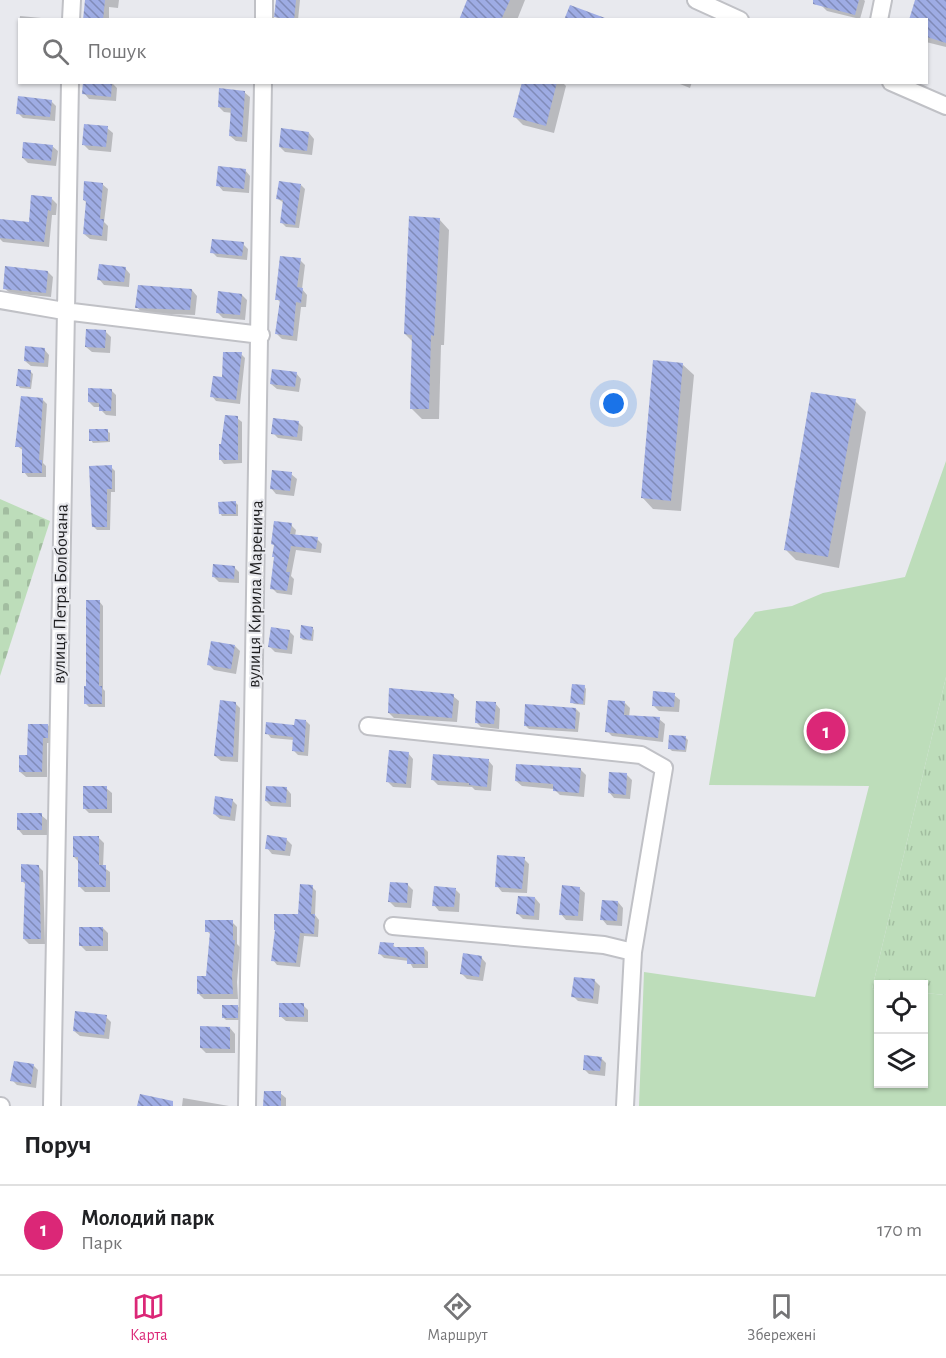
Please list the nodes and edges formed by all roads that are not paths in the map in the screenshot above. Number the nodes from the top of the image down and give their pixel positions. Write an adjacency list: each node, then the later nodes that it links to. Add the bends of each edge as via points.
1 (72, 0): 5 (street)
2 (264, 0): 6 (street)
3 (696, 0): 7 (street)
4 (883, 0): 8 (street)
5 (71, 18)
6 (264, 18)
7 (736, 18)
8 (879, 18)
9 (70, 84): 14 (street, вулиця Петра Болбочана)
10 (263, 84): 15 (street, вулиця Кирила Маренича)
11 (896, 84): 12 (street)
12 (946, 106)
13 (0, 300): 14 (street)
14 (64, 311): 15 (street); 19 (street, вулиця Петра Болбочана)
15 (261, 335): 20 (street, вулиця Кирила Маренича)
16 (368, 726): 18 (street, via 641,755 664,768)
17 (393, 926): 18 (street, via 604,945)
18 (633, 952): 21 (street)
19 (52, 1106)
20 (247, 1106)
21 (625, 1106)

